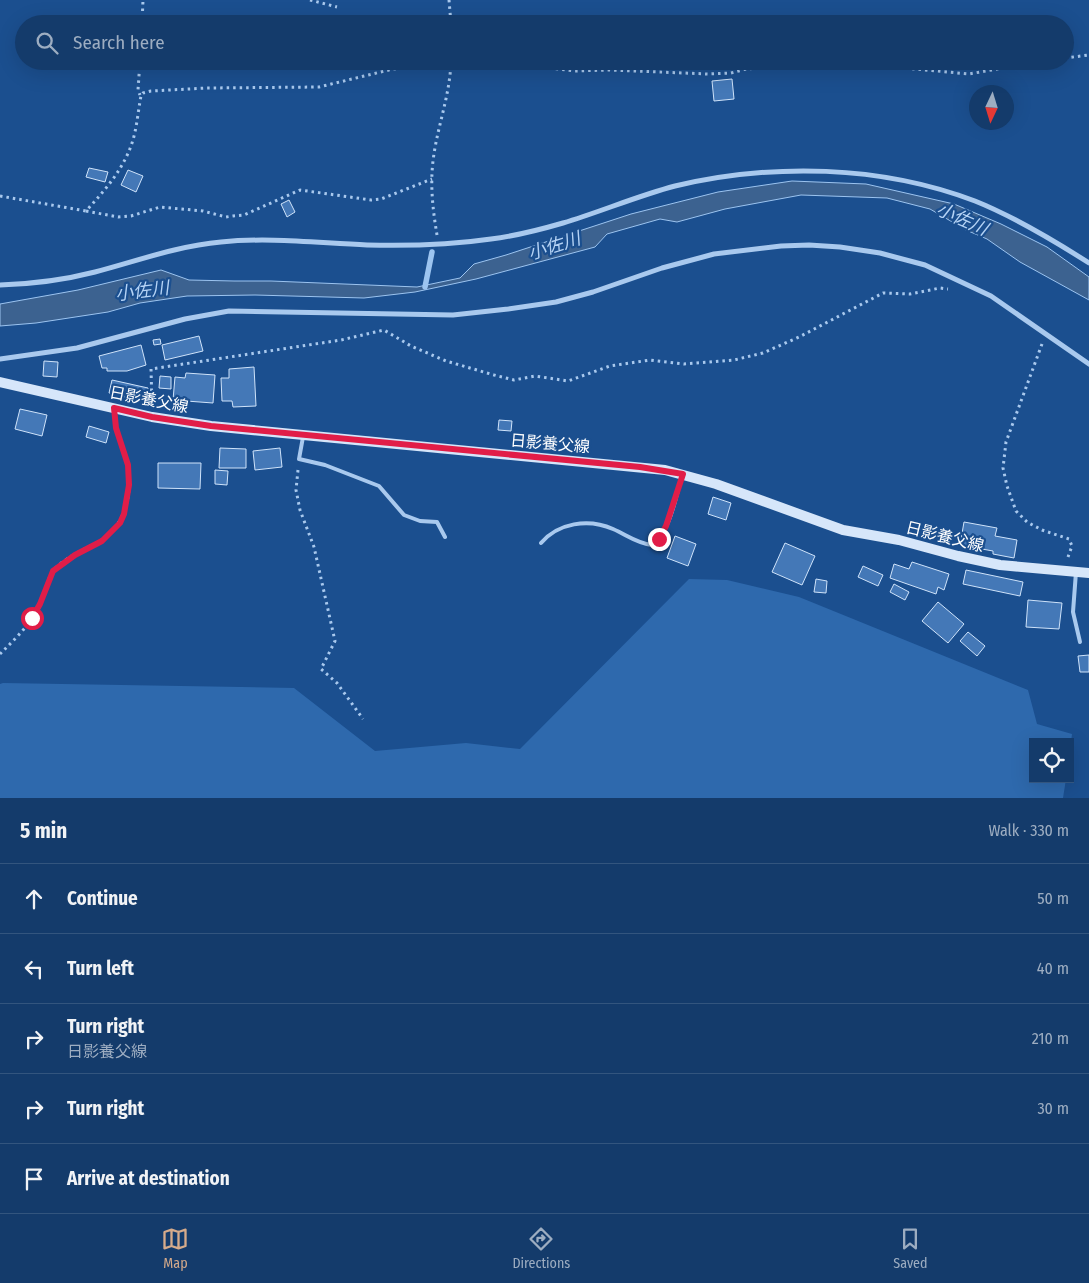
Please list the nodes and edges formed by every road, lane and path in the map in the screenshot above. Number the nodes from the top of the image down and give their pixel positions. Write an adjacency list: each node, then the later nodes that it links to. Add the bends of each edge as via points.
1 (143, 0): 5 (path)
2 (310, 0): 4 (path)
3 (449, 0): 6 (path)
4 (337, 7)
5 (142, 15)
6 (450, 15)
7 (1089, 55): 8 (path)
8 (1074, 57)
9 (139, 70): 18 (path, via 138,90)
10 (389, 70): 18 (path, via 319,87 151,91)
11 (451, 70): 19 (path)
12 (566, 70): 14 (path)
13 (610, 70): 15 (path, via 708,74)
14 (610, 70)
15 (742, 70)
16 (926, 70): 17 (path, via 969,74)
17 (991, 70)
18 (141, 96): 21 (path, via 132,142 122,166)
19 (432, 178): 21 (path, via 380,200 300,190 239,216 160,207 118,217); 22 (path, via 432,206)
20 (0, 196): 21 (path)
21 (86, 211)
22 (438, 243): 23 (street, via 492,239 540,230 660,190 715,179 757,173 829,171 906,180 977,202 1052,240); 24 (street, via 219,242 156,254 63,279)
23 (1089, 263)
24 (0, 285)
25 (955, 290): 31 (path, via 940,288 910,294 882,293 799,337 763,353 734,360 684,364 650,360 610,366 568,381 535,376 514,380 494,375 446,361 384,330 341,340 152,369)
26 (1047, 336): 27 (street, via 991,296 925,265 880,253 809,245 714,254 556,302 508,309 453,315 229,310 77,348); 28 (street); 37 (path, via 1015,414 1006,442 1003,468 1016,510 1027,522 1069,539 1072,546)
27 (0, 359)
28 (1089, 364)
29 (0, 382): 30 (main road, 日影養父線)
30 (114, 408): 31 (main road, 日影養父線); 41 (path, via 116,428 128,465 129,485 120,523 102,541 53,571 32,618)
31 (152, 417): 32 (main road, 日影養父線)
32 (303, 434): 33 (lane); 34 (main road, 日影養父線)
33 (299, 459): 35 (lane, via 325,465 379,486 404,515 436,522); 42 (path, via 296,490 314,547 335,641 321,669 337,683)
34 (683, 474): 36 (lane, via 666,526 652,544 640,543 610,528 590,524 568,524 550,533); 37 (main road, 日影養父線, via 843,530 1000,564)
35 (445, 537)
36 (541, 543)
37 (1060, 571): 38 (main road, 日影養父線)
38 (1076, 572): 39 (main road, 日影養父線); 40 (lane, via 1073,612)
39 (1089, 574)
40 (1080, 642)
41 (0, 654)
42 (363, 719)

